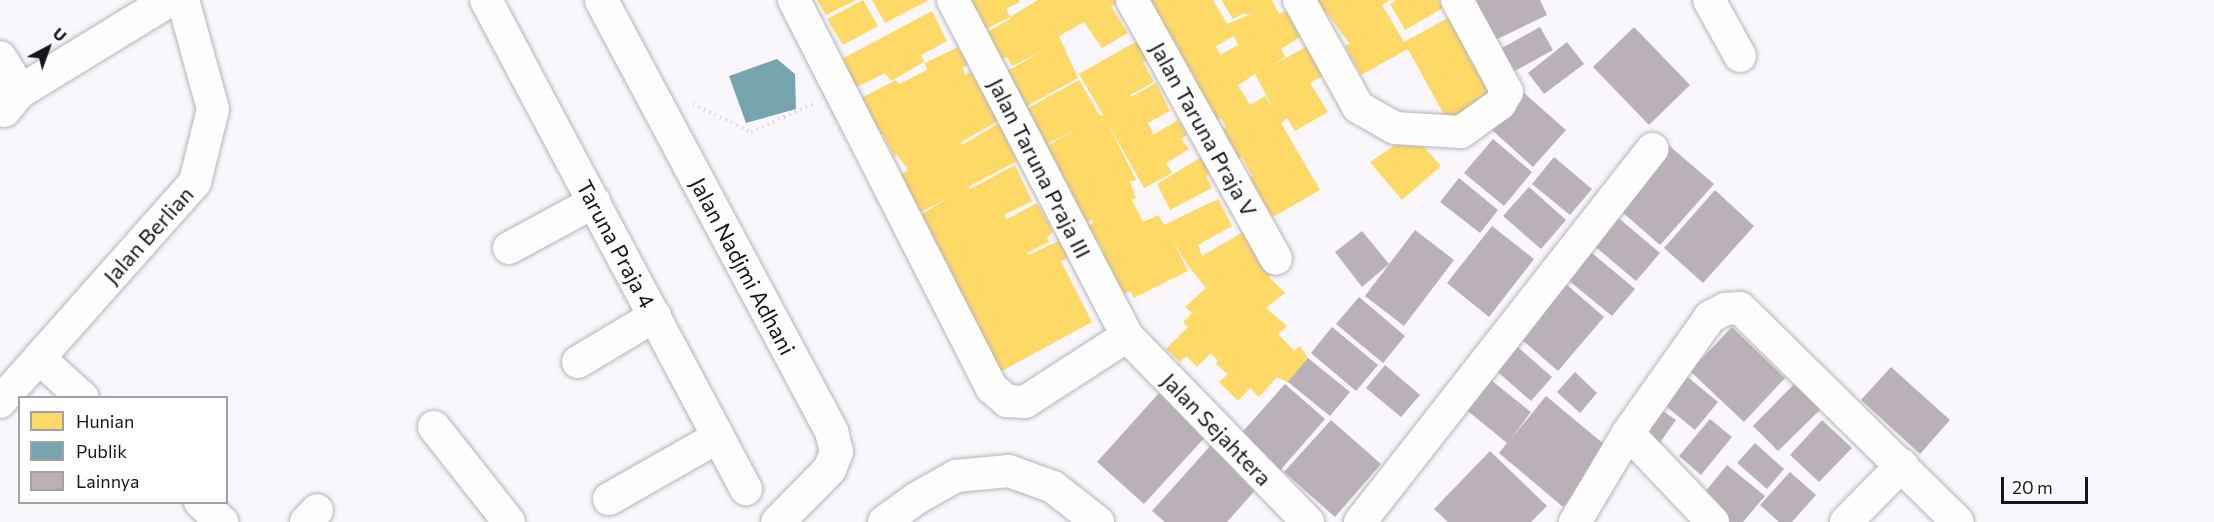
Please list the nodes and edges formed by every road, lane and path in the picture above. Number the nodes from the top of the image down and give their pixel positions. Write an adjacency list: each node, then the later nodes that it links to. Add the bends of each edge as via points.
1 (168, 0): 14 (main road)
2 (183, 0): 23 (street, Jalan Berlian, via 213,109 195,182)
3 (486, 0): 18 (street, Taruna Praja 4)
4 (601, 0): 36 (main road, Jalan Nadjmi Adhani, via 831,431 836,451 829,469)
5 (794, 0): 13 (street)
6 (953, 0): 22 (street, Jalan Taruna Praja III)
7 (1132, 0): 20 (street, Jalan Taruna Praja V)
8 (1299, 0): 9 (street, via 1358,108 1395,128 1461,132 1500,104 1507,92)
9 (1457, 0)
10 (1709, 0): 11 (street)
11 (1740, 56)
12 (0, 57): 14 (street)
13 (841, 92): 15 (path, via 751,132); 22 (street, via 999,395 1007,401 1025,402)
14 (10, 97): 16 (street)
15 (687, 101)
16 (0, 116)
17 (1652, 149): 40 (street)
18 (594, 202): 19 (street); 21 (street, Taruna Praja 4)
19 (509, 248)
20 (1276, 259)
21 (655, 316): 24 (street); 29 (street, Taruna Praja 4)
22 (1126, 336): 39 (street, Jalan Sejahtera)
23 (39, 358): 25 (street); 26 (street, Jalan Berlian)
24 (578, 362)
25 (81, 396)
26 (0, 402)
27 (434, 427): 35 (street)
28 (1628, 433): 30 (street, via 1710,317 1725,309 1740,308); 41 (street); 42 (street)
29 (718, 436): 31 (street, Taruna Praja 4); 32 (street)
30 (1902, 465): 43 (street); 44 (street)
31 (746, 489)
32 (609, 499)
33 (202, 504): 34 (street)
34 (222, 522)
35 (509, 522)
36 (777, 522)
37 (884, 522): 38 (street, via 956,476 1009,471 1053,487)
38 (1098, 522)
39 (1308, 522)
40 (1360, 522)
41 (1575, 522)
42 (1713, 522)
43 (1846, 522)
44 (1958, 522)

